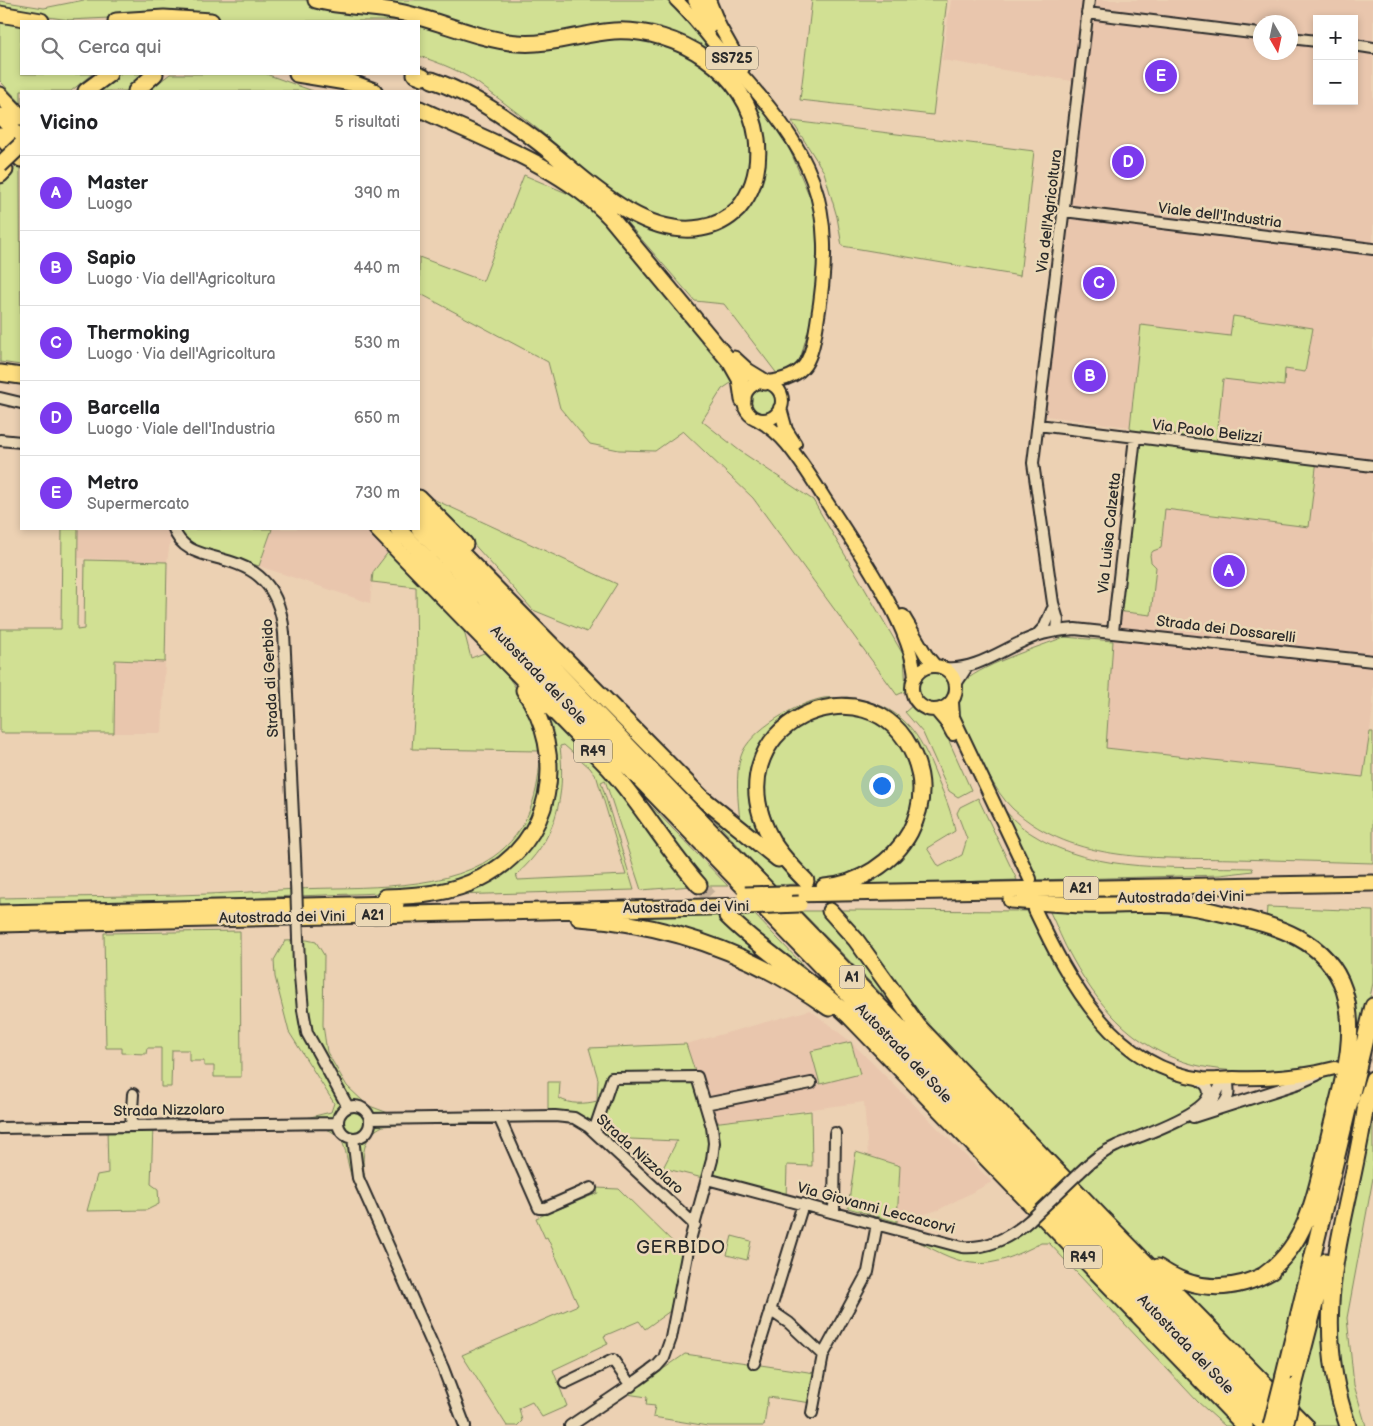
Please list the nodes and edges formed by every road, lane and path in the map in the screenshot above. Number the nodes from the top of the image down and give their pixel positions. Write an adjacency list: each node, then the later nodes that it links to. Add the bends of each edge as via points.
1 (316, 0): 39 (highway, via 400,12 516,43 556,42 615,31 663,37 699,52 722,71 746,106 756,134 757,169 749,193 734,212 705,227 675,228 640,217)
2 (676, 0): 24 (main road)
3 (696, 0): 11 (highway, SS725)
4 (709, 0): 24 (main road, via 720,27)
5 (1089, 0): 6 (street, Via dell'Agricoltura)
6 (1087, 13): 12 (street); 40 (street, Via dell'Agricoltura)
7 (0, 14): 8 (highway)
8 (35, 20)
9 (132, 20): 10 (highway)
10 (195, 20)
11 (710, 26): 24 (main road, SS725)
12 (1253, 33)
13 (1298, 39): 14 (street)
14 (1313, 41)
15 (1358, 46): 16 (street)
16 (1373, 48)
17 (96, 75): 25 (highway)
18 (108, 75): 26 (highway)
19 (154, 75): 27 (highway)
20 (303, 75): 23 (highway)
21 (330, 75): 23 (highway)
22 (423, 77): 39 (highway, via 500,116)
23 (352, 83): 28 (highway)
24 (755, 89): 44 (main road, via 801,152 815,186 823,218 826,252 823,286 812,350)
25 (77, 90)
26 (87, 90)
27 (137, 90)
28 (371, 90)
29 (0, 95): 32 (highway)
30 (420, 109): 49 (highway, via 564,179 592,198 731,363 740,380)
31 (0, 116): 34 (highway)
32 (20, 116)
33 (0, 136): 37 (highway)
34 (20, 137)
35 (20, 146): 38 (highway, bridge)
36 (20, 156): 38 (highway)
37 (20, 158)
38 (1, 169)
39 (573, 170): 47 (highway, via 616,216 736,360)
40 (1064, 211): 41 (street, Viale dell'Industria); 53 (street, Via dell'Agricoltura)
41 (1373, 249)
42 (0, 365): 43 (highway)
43 (20, 368)
44 (805, 368): 47 (main road, via 785,380); 51 (main road)
45 (0, 372): 46 (highway)
46 (20, 376)
47 (766, 382): 49 (main road, via 758,382 748,388); 51 (main road, via 777,389)
48 (0, 398): 50 (street)
49 (744, 400): 52 (main road, via 749,414)
50 (20, 403)
51 (781, 406): 52 (main road, via 770,418); 71 (main road, via 786,430 871,557 916,638)
52 (755, 418): 74 (main road, via 767,424 788,445 857,548 900,628 913,659)
53 (1038, 425): 54 (street, Via Paolo Belizzi); 64 (street, via 1033,463)
54 (1135, 437): 57 (street, Via Paolo Belizzi); 68 (street, Via Luisa Calzetta)
55 (0, 440): 56 (street)
56 (20, 442)
57 (1373, 466)
58 (420, 499): 73 (highway, via 461,539)
59 (420, 516): 73 (highway)
60 (175, 530): 100 (street, Strada di Gerbido, bridge, via 182,543 192,549 250,569 267,583 279,603 284,641 302,1010 307,1033)
61 (378, 530): 65 (highway, R49)
62 (399, 530): 129 (highway, Autostrada del Sole / A1)
63 (420, 530): 131 (highway, Autostrada del Sole / A1)
64 (1054, 608): 66 (street); 67 (street); 69 (street)
65 (474, 629): 79 (highway, R49, via 609,768 671,853); 84 (highway, via 522,686 542,724 549,750 550,776 546,801 536,824 519,849 501,866 470,883 427,895 380,897)
66 (1075, 629): 67 (street, Strada dei Dossarelli); 68 (street, Strada dei Dossarelli)
67 (1057, 630): 69 (street, Strada dei Dossarelli)
68 (1113, 631): 70 (street, Strada dei Dossarelli)
69 (1036, 636): 72 (street, Strada dei Dossarelli)
70 (1373, 661)
71 (940, 667): 72 (street); 74 (main road, via 923,668); 75 (main road, via 954,678)
72 (967, 667): 75 (street)
73 (575, 669): 81 (highway, via 701,797 804,882 780,853 764,824 756,790 760,764 772,740 799,717 830,707 865,710 886,721 911,749 919,768 920,802 914,823 902,845 862,876)
74 (915, 678): 77 (main road, via 913,692 916,701)
75 (956, 684): 76 (main road)
76 (952, 702): 77 (main road); 77 (main road, via 953,717 1026,879 947,722)
77 (936, 710)
78 (1373, 883): 81 (highway, Autostrada dei Vini / A21)
79 (699, 885)
80 (1373, 893): 83 (highway, Autostrada dei Vini / A21)
81 (790, 896): 82 (highway, Autostrada dei Vini / A21, bridge); 82 (highway, bridge); 83 (highway, Autostrada dei Vini / A21)
82 (742, 899): 84 (highway, Autostrada dei Vini / A21); 87 (highway, Autostrada dei Vini / A21)
83 (1011, 900): 118 (highway, via 1084,905 1176,905 1270,924 1296,935 1322,954 1334,971 1348,1010 1346,1069 1305,1225 1291,1250)
84 (326, 905): 86 (highway, Autostrada dei Vini / A21)
85 (830, 911): 115 (highway, R49, via 856,940 918,1026)
86 (0, 913)
87 (450, 913): 89 (highway, Autostrada dei Vini / A21); 96 (highway, via 629,923 720,947 779,975 819,1001)
88 (727, 916): 96 (highway, R49, via 749,937 816,985)
89 (0, 924)
90 (1373, 1006): 98 (highway)
91 (1329, 1069): 93 (main road, via 1280,1078); 101 (street, via 1300,1084)
92 (1194, 1077): 93 (main road, via 1205,1080); 93 (main road, via 1149,1061 1105,1025 1066,973 1039,910 1079,980 1123,1032 1163,1059); 103 (street, via 1205,1084 1208,1096 1202,1107)
93 (1227, 1078): 101 (street, via 1230,1094 1226,1102); 103 (street, via 1209,1106)
94 (1373, 1079): 98 (highway)
95 (811, 1082): 99 (street)
96 (920, 1089): 128 (highway, R49)
97 (134, 1094): 106 (street)
98 (1360, 1097): 118 (highway, via 1336,1139 1306,1232 1287,1260); 122 (highway); 133 (highway, via 1363,1132 1343,1218 1330,1298 1332,1368)
99 (705, 1104): 108 (street, via 696,1077 612,1078); 111 (street, via 714,1143)
100 (348, 1107): 104 (street, via 359,1107); 105 (street, via 342,1111)
101 (1214, 1111): 103 (street)
102 (499, 1117): 104 (street, Strada Nizzolaro); 108 (street, Strada Nizzolaro, via 574,1118); 112 (street, via 539,1208)
103 (1182, 1118): 116 (street, Via Giovanni Leccacorvi, bridge, via 1114,1147 1079,1173 1018,1231 1000,1241 971,1247)
104 (370, 1119): 110 (street, via 363,1135)
105 (338, 1123): 106 (street, Strada Nizzolaro); 110 (street, via 342,1133)
106 (132, 1126): 107 (street, Strada Nizzolaro)
107 (0, 1128)
108 (594, 1131): 117 (street, Strada Nizzolaro)
109 (835, 1133): 114 (street)
110 (353, 1138): 126 (street, via 361,1185 443,1368)
111 (707, 1179): 113 (street, Via Giovanni Leccacorvi); 117 (street)
112 (591, 1188)
113 (803, 1204): 114 (street, Via Giovanni Leccacorvi); 119 (street)
114 (834, 1212): 116 (street, Via Giovanni Leccacorvi)
115 (1102, 1218): 118 (highway, via 1155,1265 1192,1285 1224,1287); 132 (highway, R49)
116 (877, 1224): 120 (street, via 868,1272)
117 (695, 1225): 124 (street, via 664,1358)
118 (1264, 1275)
119 (770, 1310): 120 (street); 121 (street)
120 (823, 1355): 125 (street)
121 (754, 1363)
122 (1289, 1380): 130 (highway, bridge); 131 (highway, bridge)
123 (565, 1383): 124 (street, via 613,1360)
124 (630, 1386): 127 (street)
125 (812, 1413)
126 (465, 1426)
127 (570, 1426)
128 (1245, 1426)
129 (1265, 1426)
130 (1272, 1426)
131 (1285, 1426)
132 (1306, 1426)
133 (1348, 1426)

